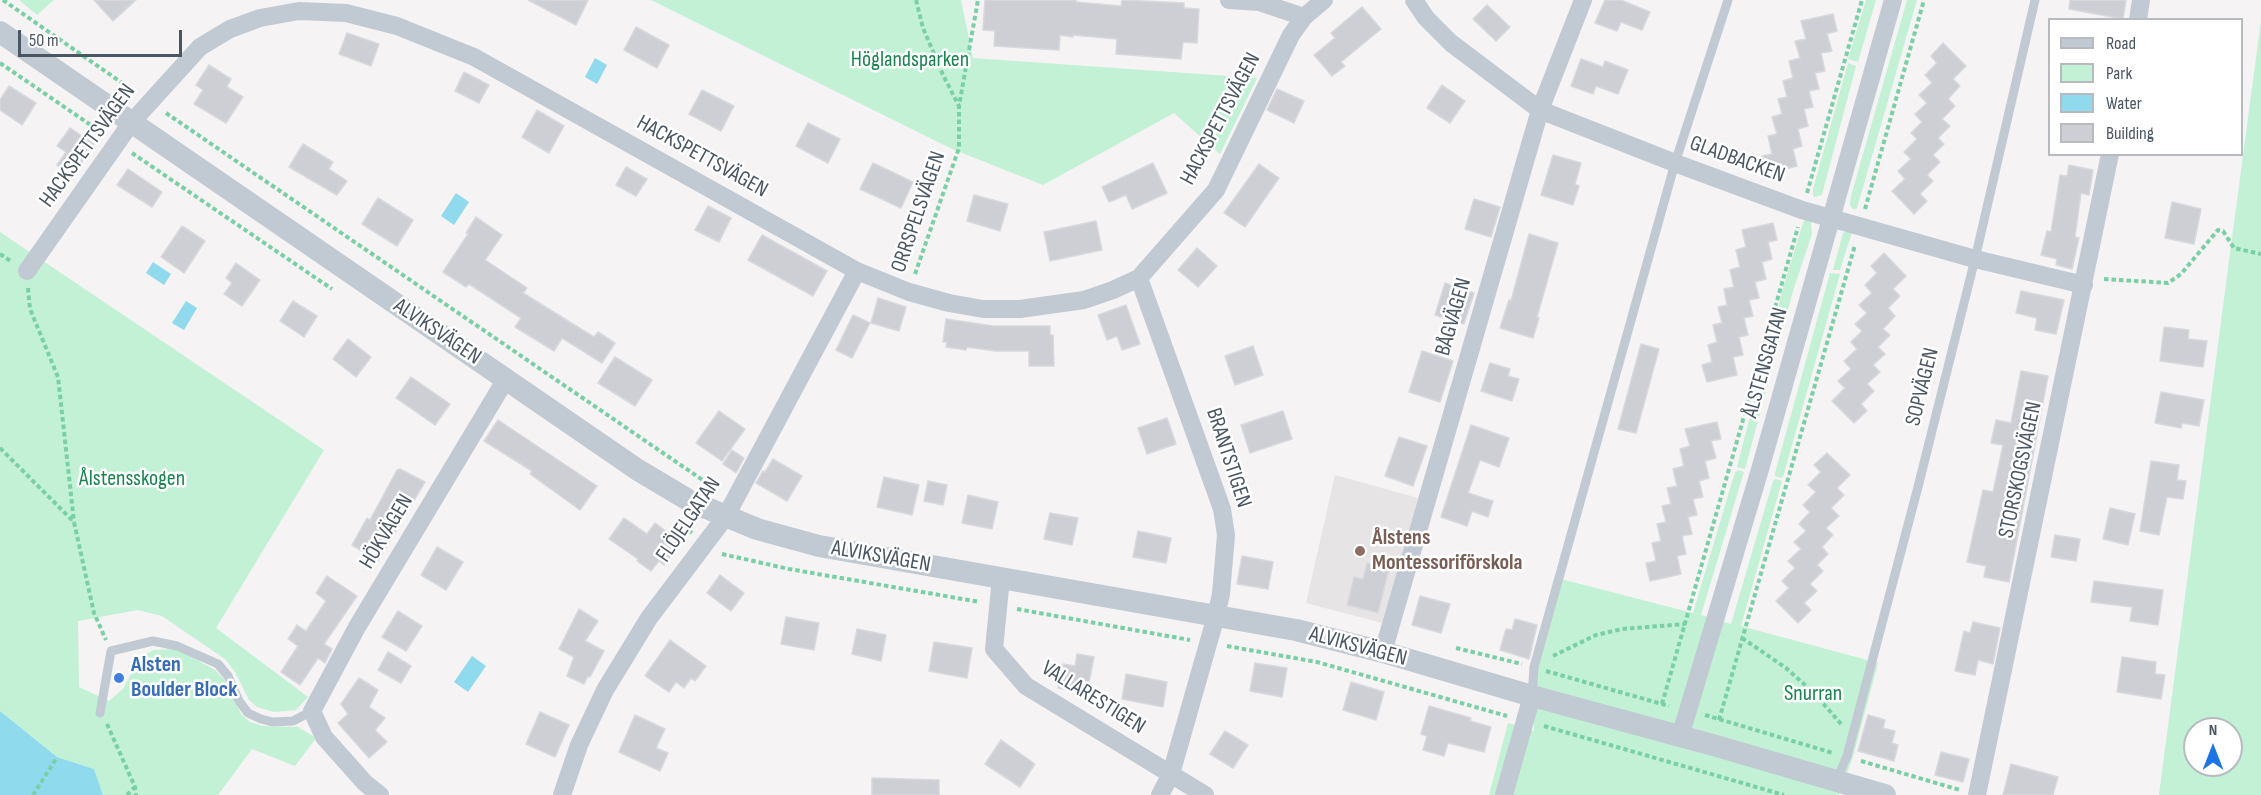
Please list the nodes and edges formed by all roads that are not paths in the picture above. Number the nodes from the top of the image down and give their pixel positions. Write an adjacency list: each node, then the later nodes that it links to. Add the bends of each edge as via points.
1 (1229, 0): 9 (street, via 1258,2)
2 (1324, 0): 9 (street, HACKSPETTSVÄGEN)
3 (1414, 0): 12 (street, GLADBACKEN, via 1451,43)
4 (1583, 0): 12 (street, BÅGVÄGEN)
5 (1728, 0): 15 (lane)
6 (1893, 0): 16 (street, ÅLSTENSGATAN)
7 (2035, 0): 17 (lane, SOPVÄGEN)
8 (2141, 0): 10 (street)
9 (1304, 17): 20 (street, HACKSPETTSVÄGEN, via 1291,35 1216,190)
10 (2138, 18)
11 (0, 32): 13 (street, ALVIKSVÄGEN)
12 (1540, 110): 15 (street, GLADBACKEN); 26 (street, BÅGVÄGEN)
13 (131, 123): 18 (street, HACKSPETTSVÄGEN, via 200,47 230,29 260,18 299,12 346,13 397,26 474,57); 19 (street, HACKSPETTSVÄGEN); 22 (street, ALVIKSVÄGEN)
14 (2110, 156): 21 (street, STORSKOGSVÄGEN)
15 (1675, 163): 16 (street, GLADBACKEN); 27 (lane, via 1534,667)
16 (1832, 219): 17 (street, GLADBACKEN); 30 (street, ÅLSTENSGATAN)
17 (1975, 259): 21 (street, GLADBACKEN); 32 (lane, SOPVÄGEN, via 1852,738)
18 (857, 271): 20 (street, HACKSPETTSVÄGEN, via 909,292 983,309 1020,309 1084,300); 23 (street, FLÖJELGATAN)
19 (27, 272)
20 (1139, 278): 25 (street, BRANTSTIGEN, via 1222,509 1226,535)
21 (2084, 285): 33 (street, STORSKOGSVÄGEN)
22 (506, 380): 23 (street, ALVIKSVÄGEN, via 690,501); 28 (street, HÖKVÄGEN, via 357,627)
23 (731, 506): 24 (street, ALVIKSVÄGEN, via 757,529 819,546); 35 (street, FLÖJELGATAN, via 649,618 605,690 579,745)
24 (1001, 578): 25 (street, ALVIKSVÄGEN); 31 (street, VALLARESTIGEN, via 994,649 1019,679 1071,716)
25 (1216, 616): 26 (street, ALVIKSVÄGEN, via 1296,630); 31 (street, BRANTSTIGEN)
26 (1383, 652): 27 (street, ALVIKSVÄGEN)
27 (1532, 696): 30 (street, ALVIKSVÄGEN); 38 (street)
28 (312, 711): 29 (lane, via 292,721 261,719 248,713 218,664 153,640 111,651); 34 (street, via 324,737)
29 (100, 713)
30 (1680, 737): 32 (street, ALVIKSVÄGEN)
31 (1171, 774): 36 (street, BRANTSTIGEN); 37 (street, VALLARESTIGEN)
32 (1836, 781): 39 (street, ALVIKSVÄGEN)
33 (1971, 793)
34 (380, 795)
35 (562, 795)
36 (1160, 795)
37 (1205, 795)
38 (1504, 795)
39 (1885, 795)

